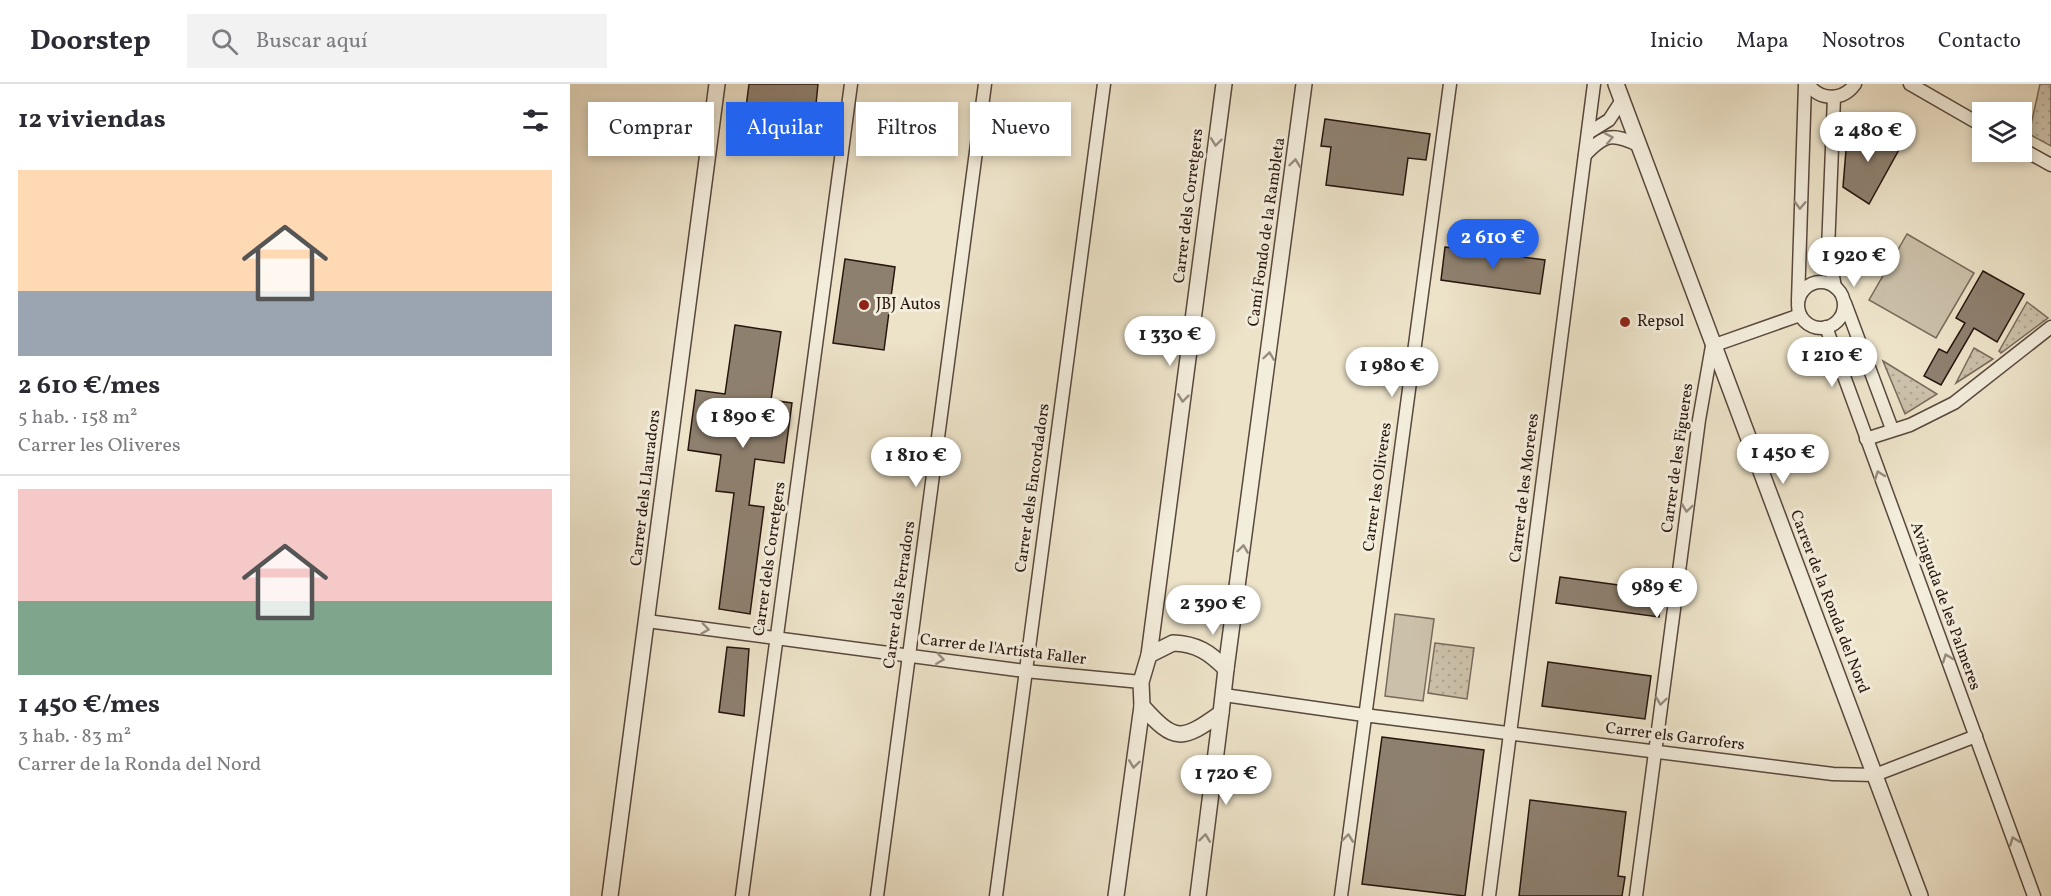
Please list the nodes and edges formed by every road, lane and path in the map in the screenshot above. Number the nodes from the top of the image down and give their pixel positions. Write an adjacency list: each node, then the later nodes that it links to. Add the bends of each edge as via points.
1 (717, 84): 30 (street, Carrer dels Llauradors)
2 (851, 84): 31 (street, Carrer dels Corretgers)
3 (985, 84): 32 (street, Carrer dels Ferradors)
4 (1104, 84): 35 (street, Carrer dels Encordadors)
5 (1224, 84): 33 (street, Carrer dels Corretgers, one-way to 33)
6 (1304, 84): 34 (street, Camí Fondo de la Rambleta, one-way to 6)
7 (1450, 84): 40 (street, Carrer les Oliveres)
8 (1594, 84): 16 (street, Carrer de les Moreres)
9 (1616, 84): 14 (street, Carrer de la Ronda del Nord)
10 (1806, 84): 13 (street, via 1816,93); 23 (street, one-way to 23)
11 (1855, 84): 13 (street, via 1848,92)
12 (1910, 84): 15 (street)
13 (1834, 97): 21 (street, via 1828,250)
14 (1622, 100): 16 (street, via 1609,120); 17 (street, Carrer de la Ronda del Nord)
15 (1972, 120)
16 (1588, 133): 18 (street, Carrer de les Moreres)
17 (1638, 145): 18 (street, one-way to 17, via 1599,140 1617,135); 27 (street, Carrer de la Ronda del Nord)
18 (1585, 155): 41 (street, Carrer de les Moreres)
19 (2032, 155): 20 (street)
20 (2051, 165)
21 (1835, 286): 22 (street); 23 (street, via 1816,282 1805,288)
22 (1843, 299): 25 (street, via 1838,320); 28 (street)
23 (1798, 302): 24 (street)
24 (1800, 315): 25 (street, via 1811,326); 27 (street)
25 (1826, 327): 29 (street, Avinguda de les Palmeres)
26 (2051, 327): 28 (street, via 1954,403)
27 (1712, 346): 43 (street, Carrer de les Figueres, one-way to 43); 44 (street, Carrer de la Ronda del Nord)
28 (1892, 429): 29 (street)
29 (1866, 439): 42 (street, Avinguda de les Palmeres, one-way to 29)
30 (647, 621): 31 (street, Carrer de l'Artista Faller, one-way to 31); 45 (street, Carrer dels Llauradors)
31 (778, 639): 32 (street, Carrer de l'Artista Faller); 46 (street, Carrer dels Corretgers)
32 (909, 655): 35 (street, Carrer de l'Artista Faller, one-way to 35); 47 (street, Carrer dels Ferradors)
33 (1149, 655): 34 (street, via 1173,643 1190,644 1208,652); 36 (street)
34 (1226, 669): 37 (street)
35 (1025, 671): 36 (street, Carrer de l'Artista Faller); 48 (street, Carrer dels Encordadors)
36 (1141, 682): 38 (street)
37 (1224, 695): 39 (street); 40 (street, Carrer els Garrofers)
38 (1142, 706): 39 (street, via 1161,728 1176,734 1192,734); 49 (street, one-way to 49)
39 (1221, 713): 50 (street, one-way to 39)
40 (1364, 716): 41 (street, Carrer els Garrofers); 51 (street, Carrer les Oliveres, one-way to 40)
41 (1509, 733): 43 (street, Carrer els Garrofers); 52 (street, Carrer de les Moreres)
42 (1976, 736): 44 (street, Carrer els Garrofers); 55 (street, Avinguda de les Palmeres, one-way to 42)
43 (1654, 751): 44 (street, Carrer els Garrofers, via 1833,774); 53 (street, Carrer de les Figueres)
44 (1875, 775): 54 (street, Carrer de la Ronda del Nord)
45 (610, 896)
46 (742, 896)
47 (877, 896)
48 (996, 896)
49 (1116, 896)
50 (1198, 896)
51 (1341, 896)
52 (1489, 896)
53 (1636, 896)
54 (1920, 896)
55 (2034, 896)

